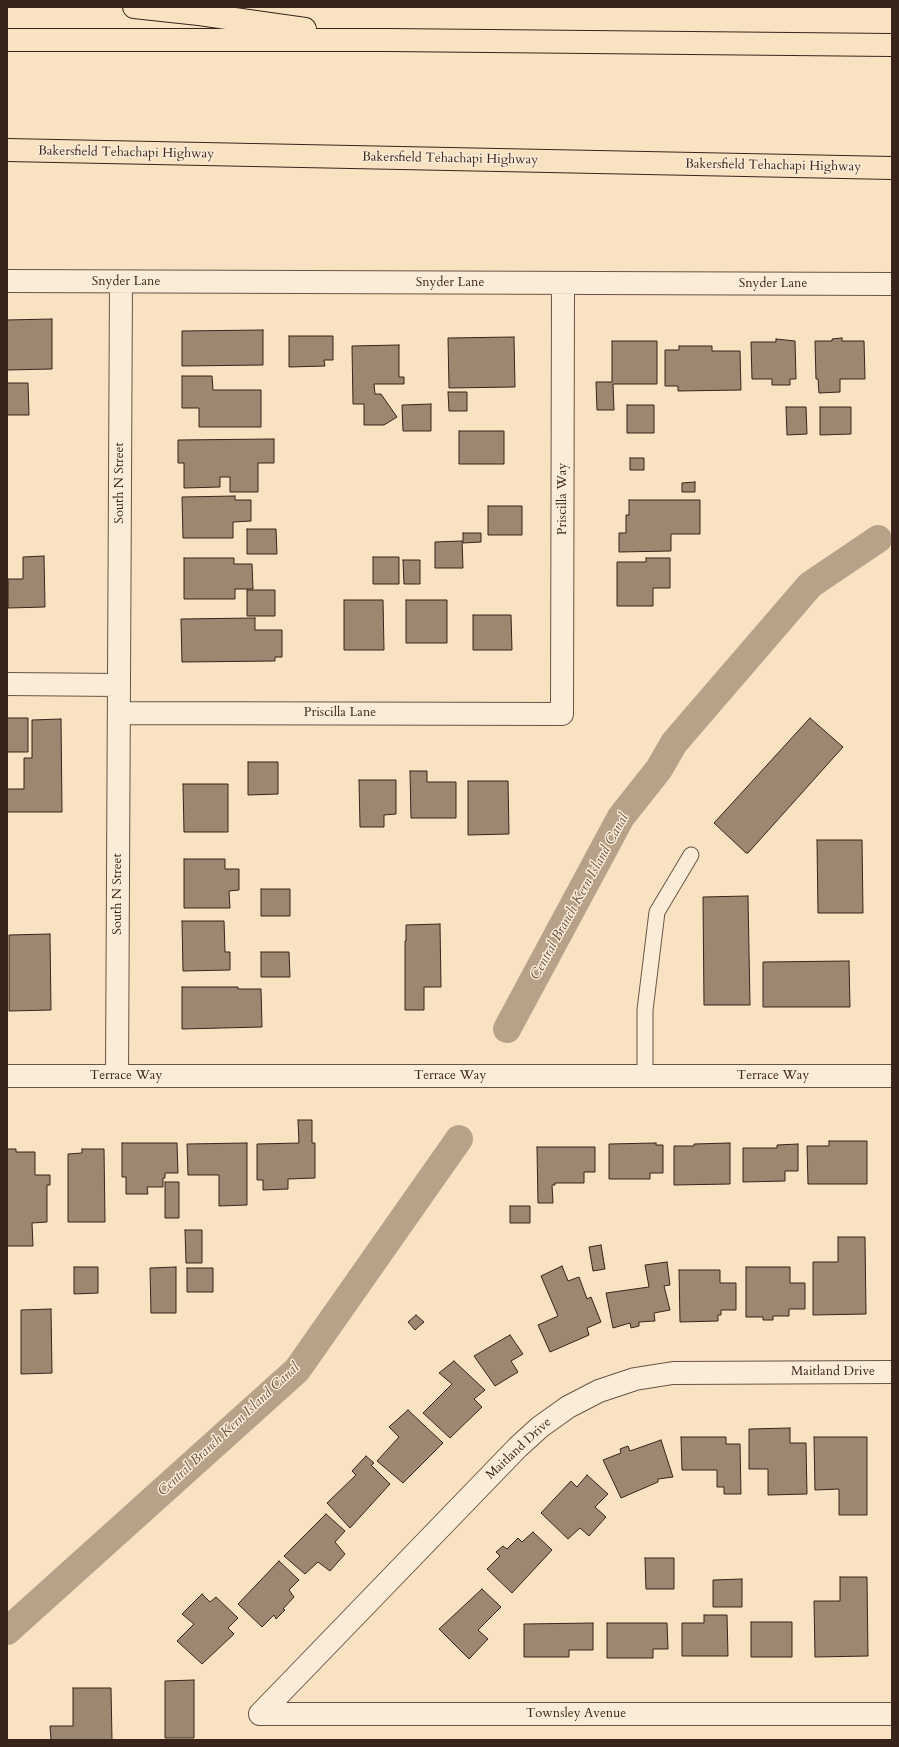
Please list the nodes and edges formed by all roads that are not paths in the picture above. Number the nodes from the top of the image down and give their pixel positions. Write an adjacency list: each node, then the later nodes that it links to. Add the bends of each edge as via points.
1 (134, 7): 3 (highway)
2 (7, 40): 3 (highway)
3 (388, 40): 4 (highway)
4 (892, 45)
5 (7, 150): 6 (highway, Bakersfield Tehachapi Highway)
6 (892, 168)
7 (7, 282): 8 (street, Snyder Lane)
8 (120, 282): 9 (street, Snyder Lane); 12 (street, South N Street)
9 (564, 283): 10 (street, Snyder Lane); 14 (street, Priscilla Way)
10 (892, 284)
11 (7, 684): 12 (street)
12 (119, 684): 13 (street, South N Street)
13 (119, 713): 14 (street, Priscilla Lane); 17 (street, South N Street)
14 (562, 714)
15 (691, 855): 18 (lane, via 657,912 645,1010)
16 (7, 1076): 17 (street, Terrace Way)
17 (117, 1076): 18 (street, Terrace Way)
18 (645, 1076): 19 (street, Terrace Way)
19 (892, 1076)
20 (892, 1372): 21 (street, Maitland Drive, via 673,1373 635,1379 599,1391 568,1407 518,1447)
21 (260, 1714): 22 (street, Townsley Avenue)
22 (892, 1714)

